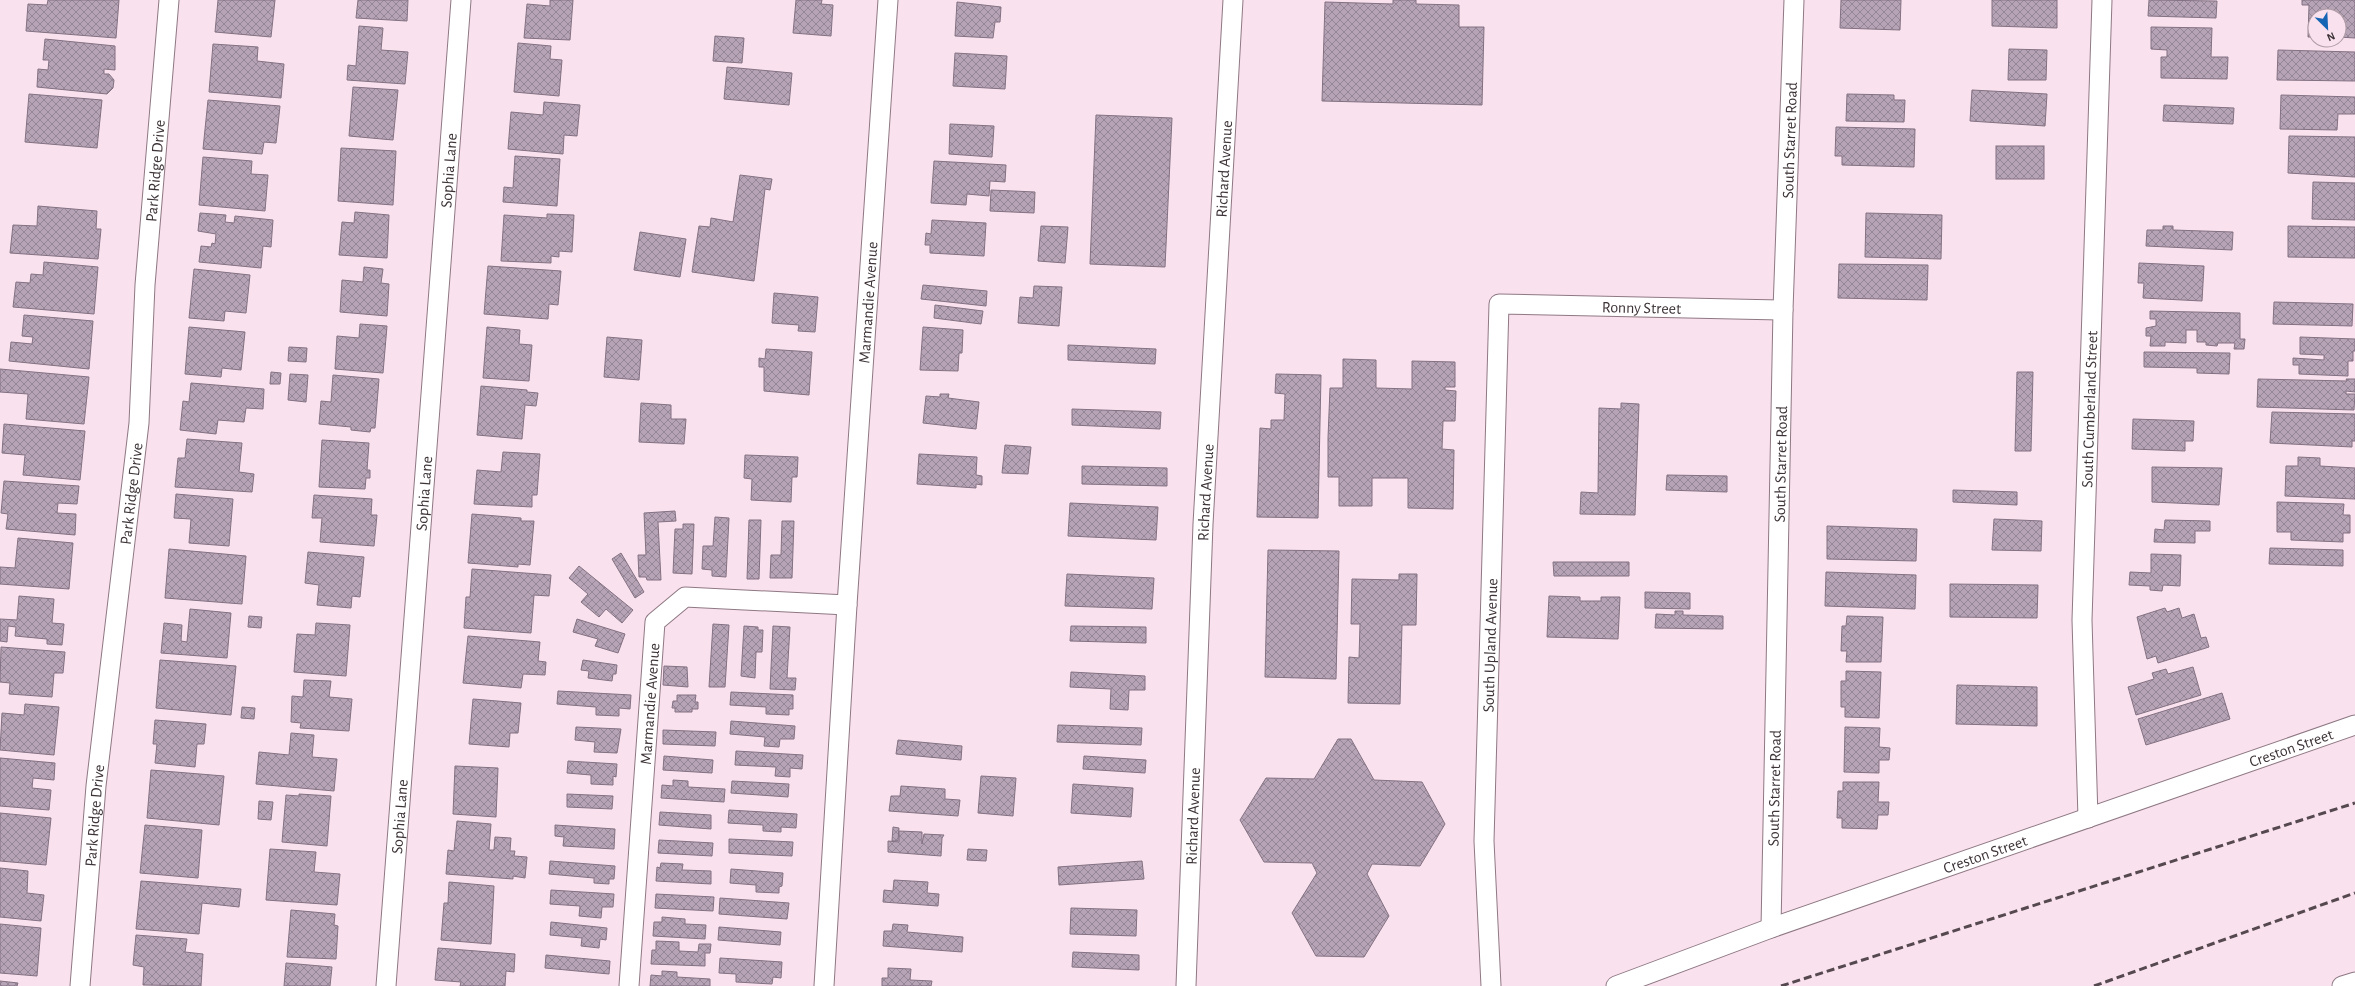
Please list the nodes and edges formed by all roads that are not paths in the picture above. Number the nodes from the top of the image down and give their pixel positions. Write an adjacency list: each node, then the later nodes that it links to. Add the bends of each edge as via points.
1 (169, 0): 14 (street, Park Ridge Drive, via 145,285 139,423 96,786)
2 (460, 0): 15 (street, Sophia Lane)
3 (888, 0): 9 (street, Marmandie Avenue)
4 (1233, 0): 18 (street, Richard Avenue, via 1203,524)
5 (1794, 0): 8 (street, South Starret Road)
6 (2102, 0): 11 (street, South Cumberland Street, via 2082,620)
7 (1500, 304): 8 (street, Ronny Street); 19 (street, South Upland Avenue, via 1484,841)
8 (1783, 310): 12 (street, South Starret Road)
9 (846, 605): 16 (street, Marmandie Avenue, via 685,596 655,622); 17 (street, Marmandie Avenue)
10 (2355, 725): 11 (street, Creston Street)
11 (2088, 818): 12 (street, Creston Street)
12 (1771, 928): 20 (street, Creston Street)
13 (2355, 982): 21 (street)
14 (80, 986)
15 (386, 986)
16 (629, 986)
17 (824, 986)
18 (1186, 986)
19 (1491, 986)
20 (1616, 986)
21 (2342, 986)

